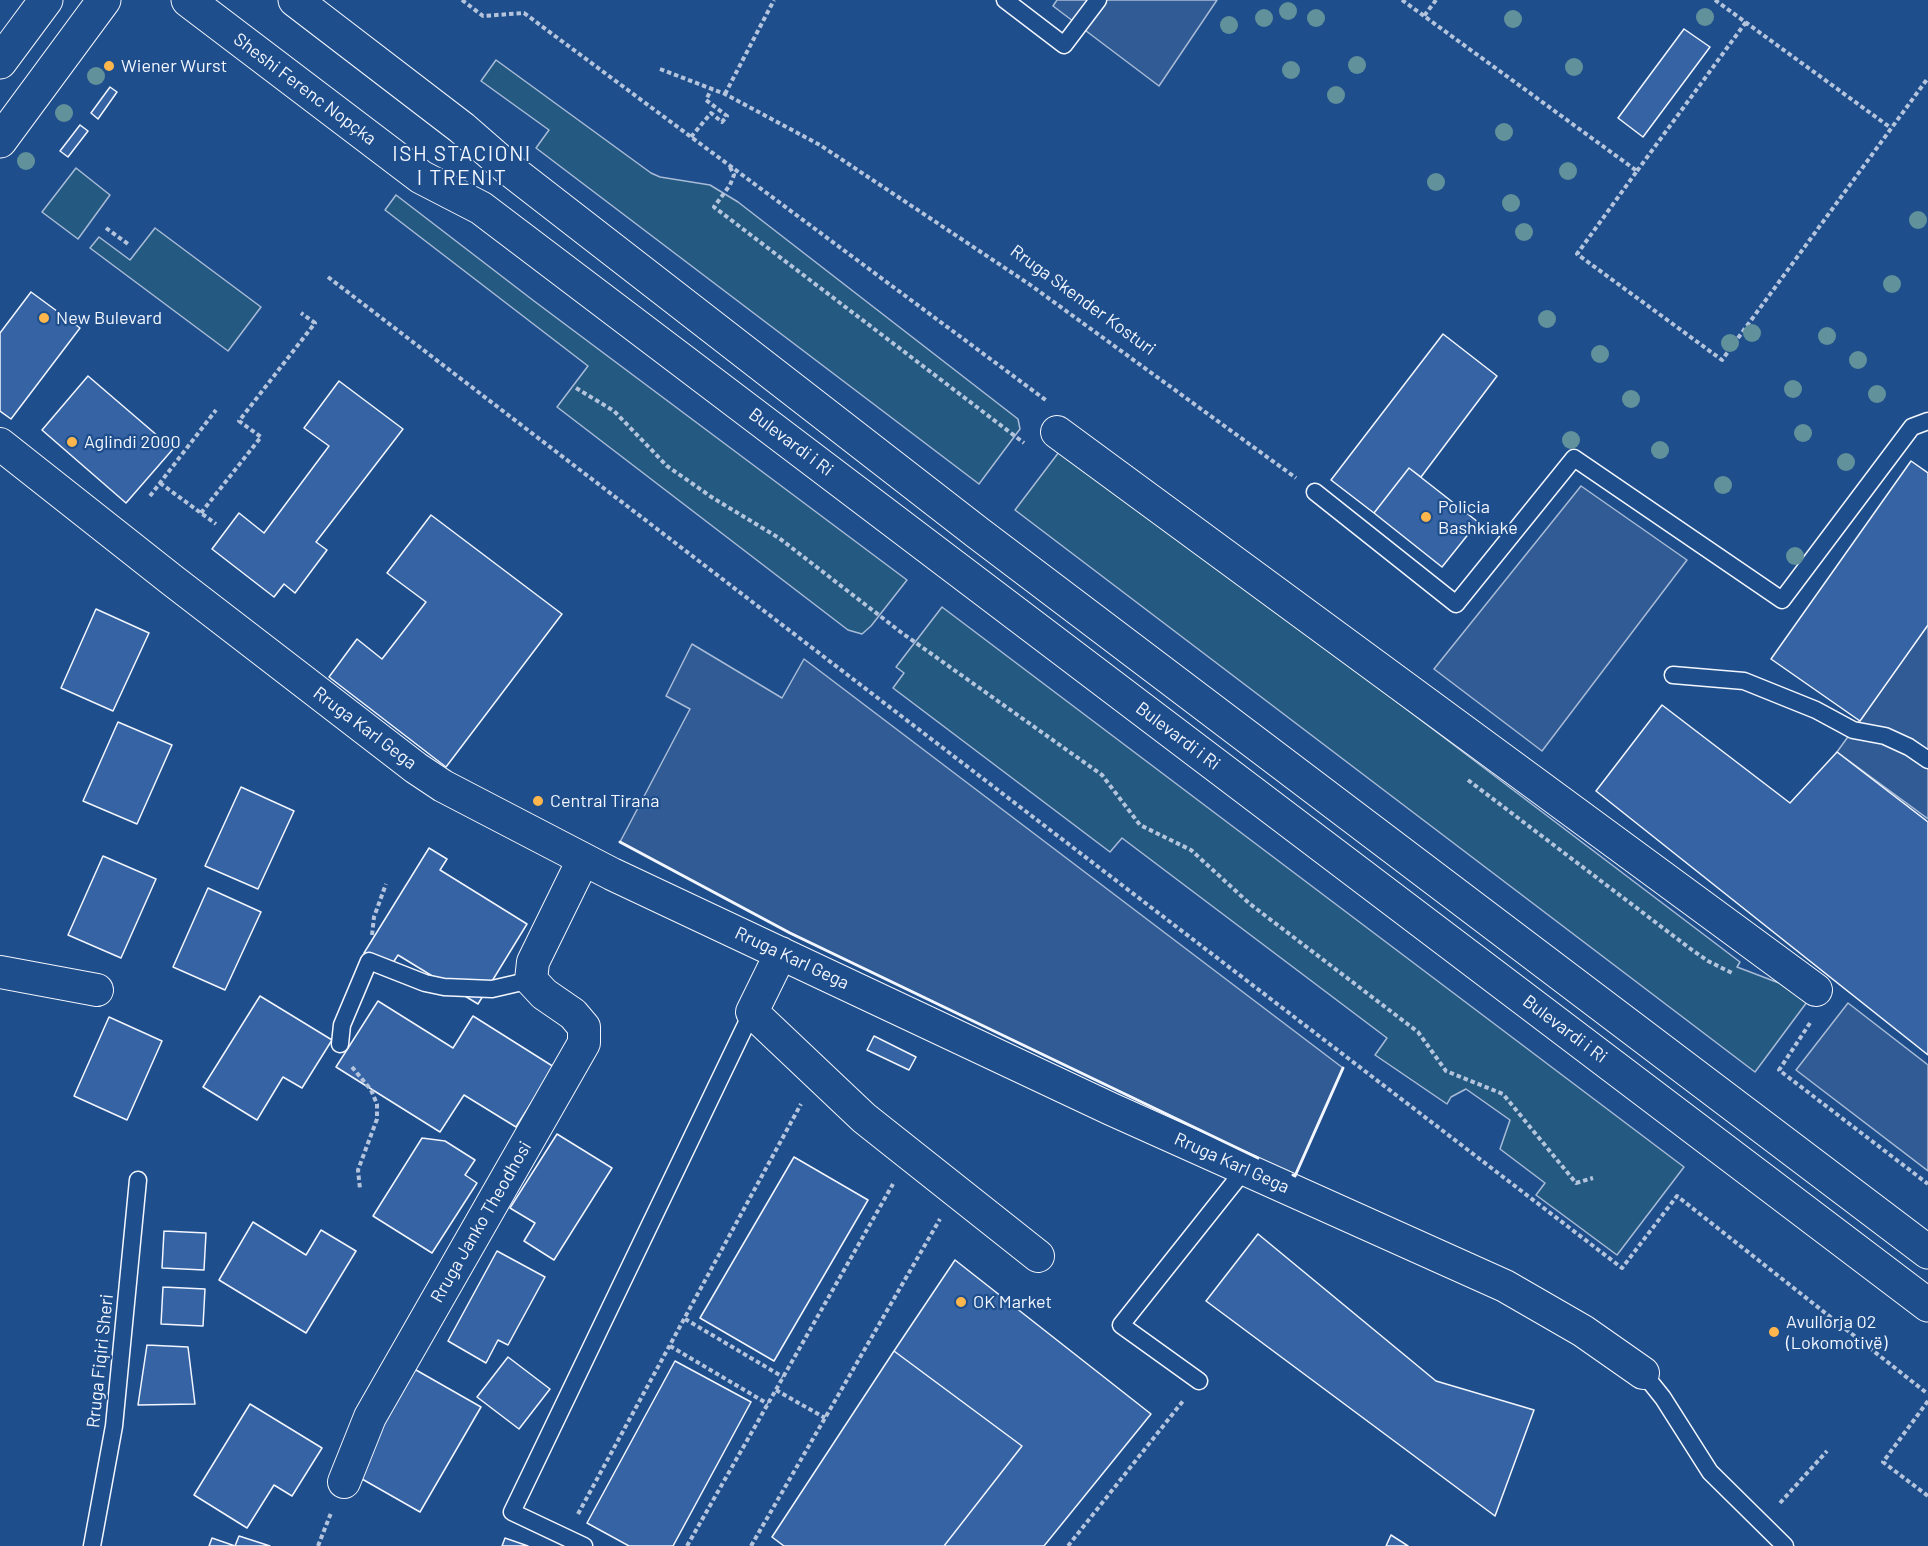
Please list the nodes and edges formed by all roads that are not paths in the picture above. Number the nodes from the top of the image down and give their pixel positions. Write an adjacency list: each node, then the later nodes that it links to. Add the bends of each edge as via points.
1 (46, 0): 7 (main road)
2 (104, 0): 8 (main road)
3 (188, 0): 9 (main road, Sheshi Ferenc Nopçka)
4 (295, 0): 26 (main road, via 978,533)
5 (1005, 0): 6 (lane, via 1064,45)
6 (1098, 0)
7 (0, 62)
8 (0, 141)
9 (421, 177): 28 (main road, Bulevardi i Ri, via 482,208)
10 (1928, 421): 13 (lane, via 1912,428 1782,600 1574,458 1456,604)
11 (1057, 432): 21 (street)
12 (0, 444): 16 (street, Rruga Karl Gega, via 416,768 442,786)
13 (1315, 492)
14 (1673, 675): 15 (lane, via 1744,681 1816,710 1853,730 1885,736)
15 (1928, 760)
16 (583, 860): 17 (street, Rruga Karl Gega); 19 (street, via 533,962)
17 (781, 953): 22 (street); 24 (street, Rruga Karl Gega)
18 (0, 972): 20 (street)
19 (531, 980): 23 (lane, via 492,989 444,987 369,961 342,1025); 31 (street, Rruga Janko Theodhosi, via 584,1027 584,1043 370,1417)
20 (97, 990)
21 (1815, 1004)
22 (752, 1012): 27 (street, via 864,1118); 33 (lane, via 512,1512)
23 (340, 1044)
24 (1245, 1169): 29 (street, Rruga Karl Gega, via 1505,1286 1583,1331); 30 (lane, via 1121,1325)
25 (138, 1180): 32 (lane, Rruga Fiqiri Sheri, via 114,1426)
26 (1928, 1252)
27 (1038, 1256)
28 (1928, 1305)
29 (1643, 1373): 34 (lane, via 1710,1472)
30 (1199, 1381)
31 (344, 1482)
32 (92, 1546)
33 (584, 1546)
34 (1785, 1546)

